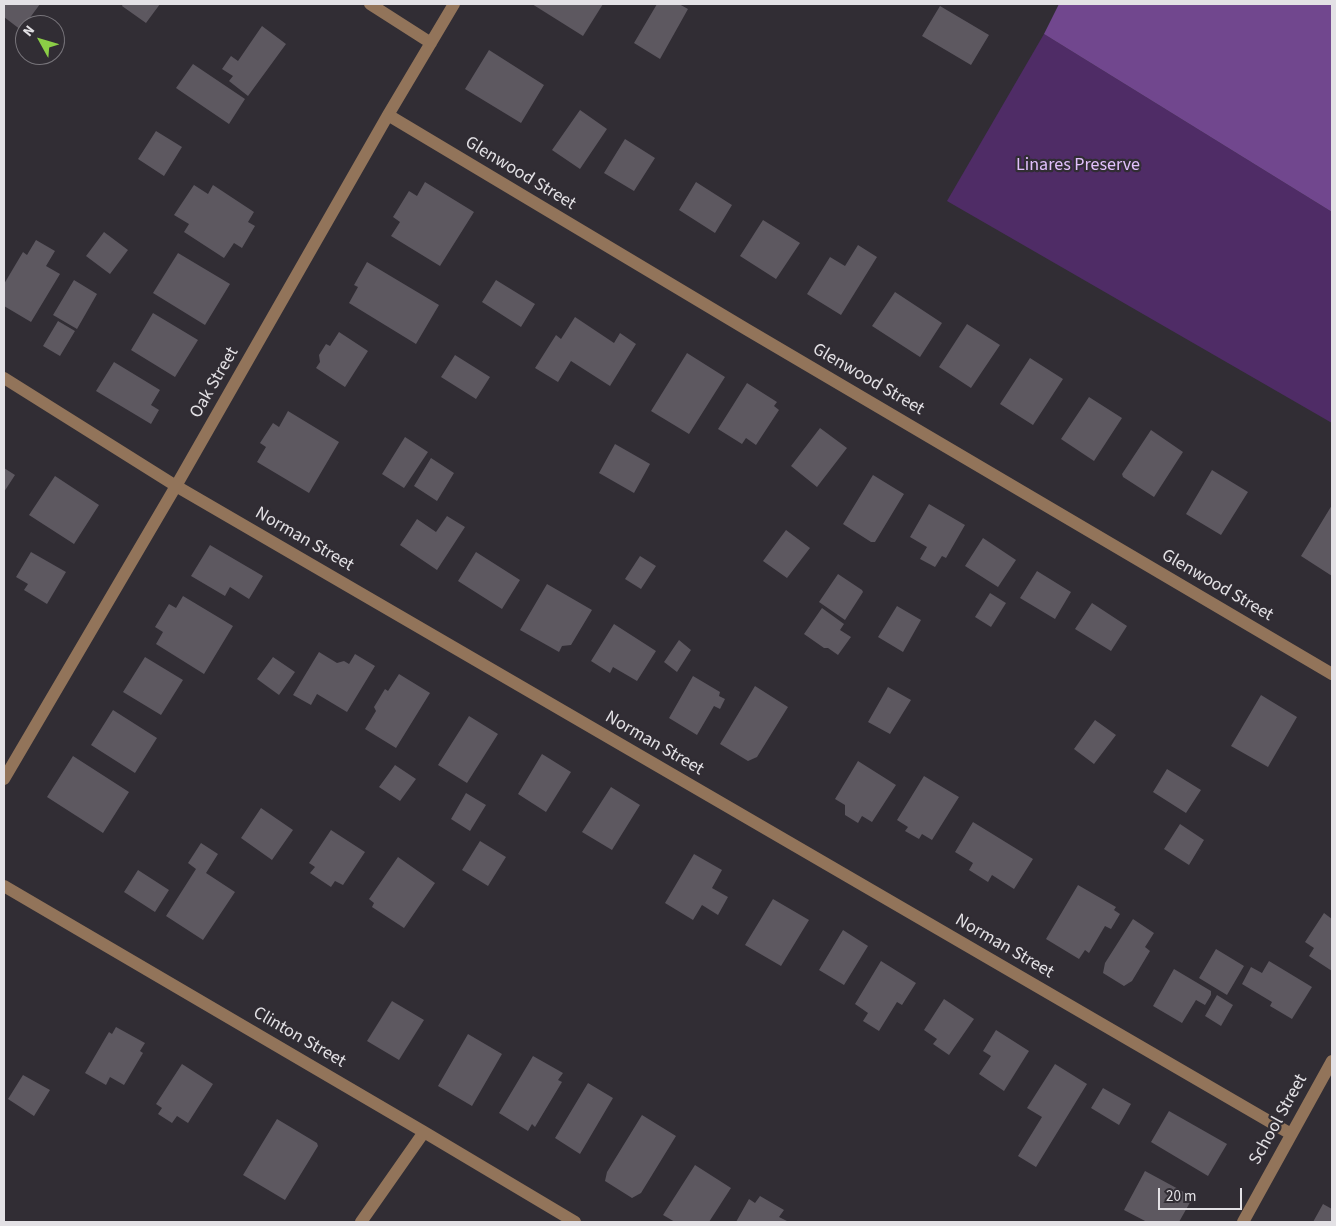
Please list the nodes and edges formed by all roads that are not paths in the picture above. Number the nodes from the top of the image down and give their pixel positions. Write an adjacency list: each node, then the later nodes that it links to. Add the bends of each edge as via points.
1 (370, 4): 3 (street)
2 (454, 4): 3 (street, Oak Street)
3 (431, 43): 4 (street, Oak Street)
4 (388, 115): 6 (street, Oak Street); 7 (street, Glenwood Street)
5 (4, 378): 6 (street, Norman Street)
6 (176, 486): 8 (street, Oak Street); 12 (street, Norman Street)
7 (1332, 674)
8 (4, 779)
9 (4, 886): 11 (street, Clinton Street)
10 (1332, 1061): 12 (street, School Street)
11 (424, 1132): 13 (street); 14 (street, Clinton Street)
12 (1291, 1134): 15 (street, School Street)
13 (361, 1222)
14 (575, 1222)
15 (1243, 1222)

